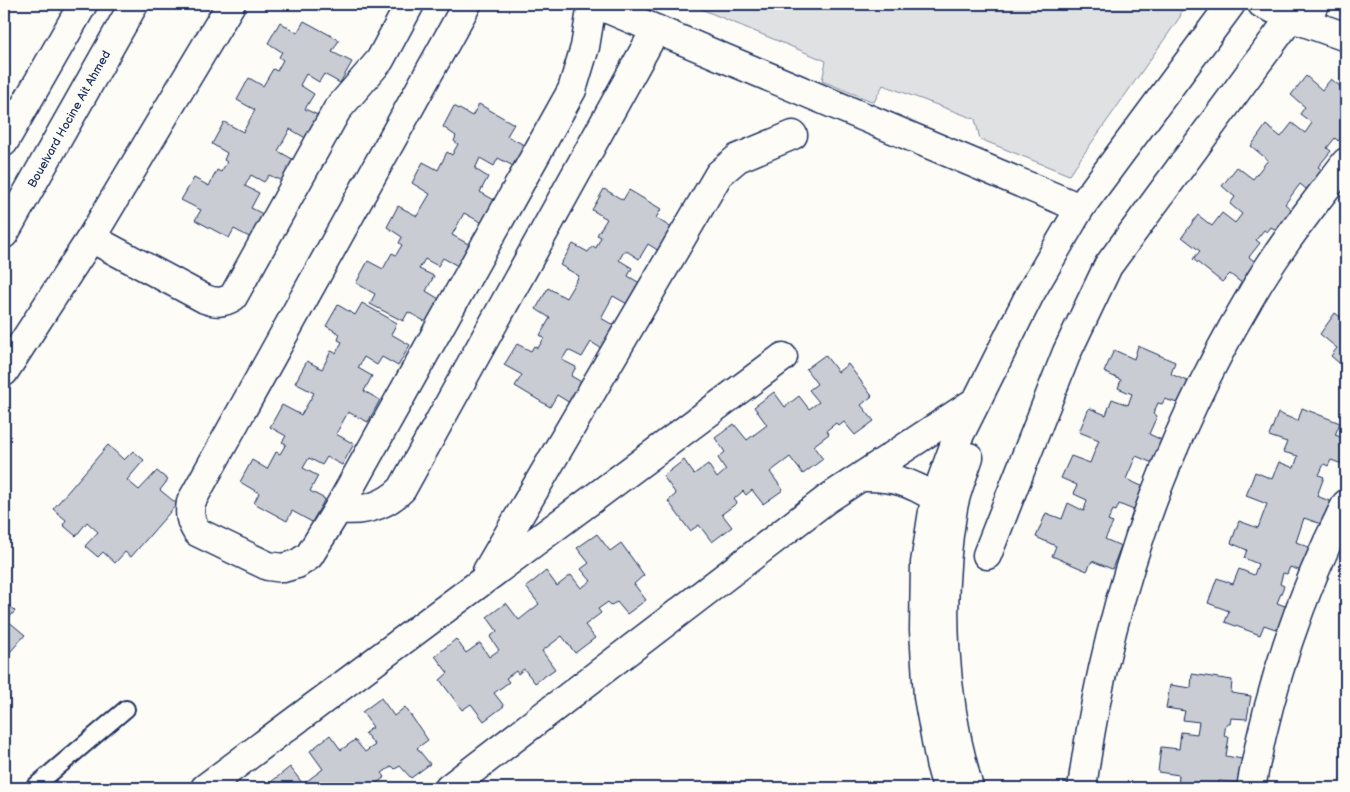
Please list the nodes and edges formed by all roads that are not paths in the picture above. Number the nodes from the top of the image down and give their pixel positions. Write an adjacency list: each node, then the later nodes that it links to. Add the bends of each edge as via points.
1 (83, 4): 13 (street)
2 (134, 4): 16 (street, Bouelvard Hocine Ait Ahmed)
3 (231, 4): 17 (street)
4 (410, 4): 17 (street, via 380,60 337,110 233,297 220,302 205,299)
5 (467, 4): 24 (street, via 196,493 189,512 191,523 206,538 268,566 283,568 309,556)
6 (594, 4): 10 (street); 24 (street, via 572,90)
7 (1231, 4): 15 (street)
8 (1262, 4): 9 (street)
9 (1302, 14): 11 (street); 25 (street, via 1108,266 1067,352)
10 (656, 29): 15 (street); 24 (street, via 402,489 374,508)
11 (1346, 37)
12 (793, 135): 26 (street, via 738,158 719,174)
13 (4, 142)
14 (1346, 162): 33 (street, via 1290,234 1248,299 1178,436 1124,580 1089,730)
15 (1080, 208): 20 (street, via 1030,294)
16 (4, 234)
17 (90, 238): 19 (street)
18 (783, 356): 26 (street)
19 (4, 372)
20 (976, 401): 21 (street); 22 (street, via 958,437); 32 (street, via 970,452 953,506 946,565 944,631 950,697)
21 (862, 477): 22 (street, via 900,480); 30 (street, via 827,500)
22 (935, 498): 31 (street, via 925,563 924,630 928,697)
23 (1346, 504): 34 (street, via 1320,562 1281,669)
24 (338, 509)
25 (988, 555)
26 (482, 581): 29 (street)
27 (126, 708): 28 (lane)
28 (33, 788)
29 (205, 788)
30 (449, 788)
31 (947, 788)
32 (969, 788)
33 (1082, 788)
34 (1251, 788)

